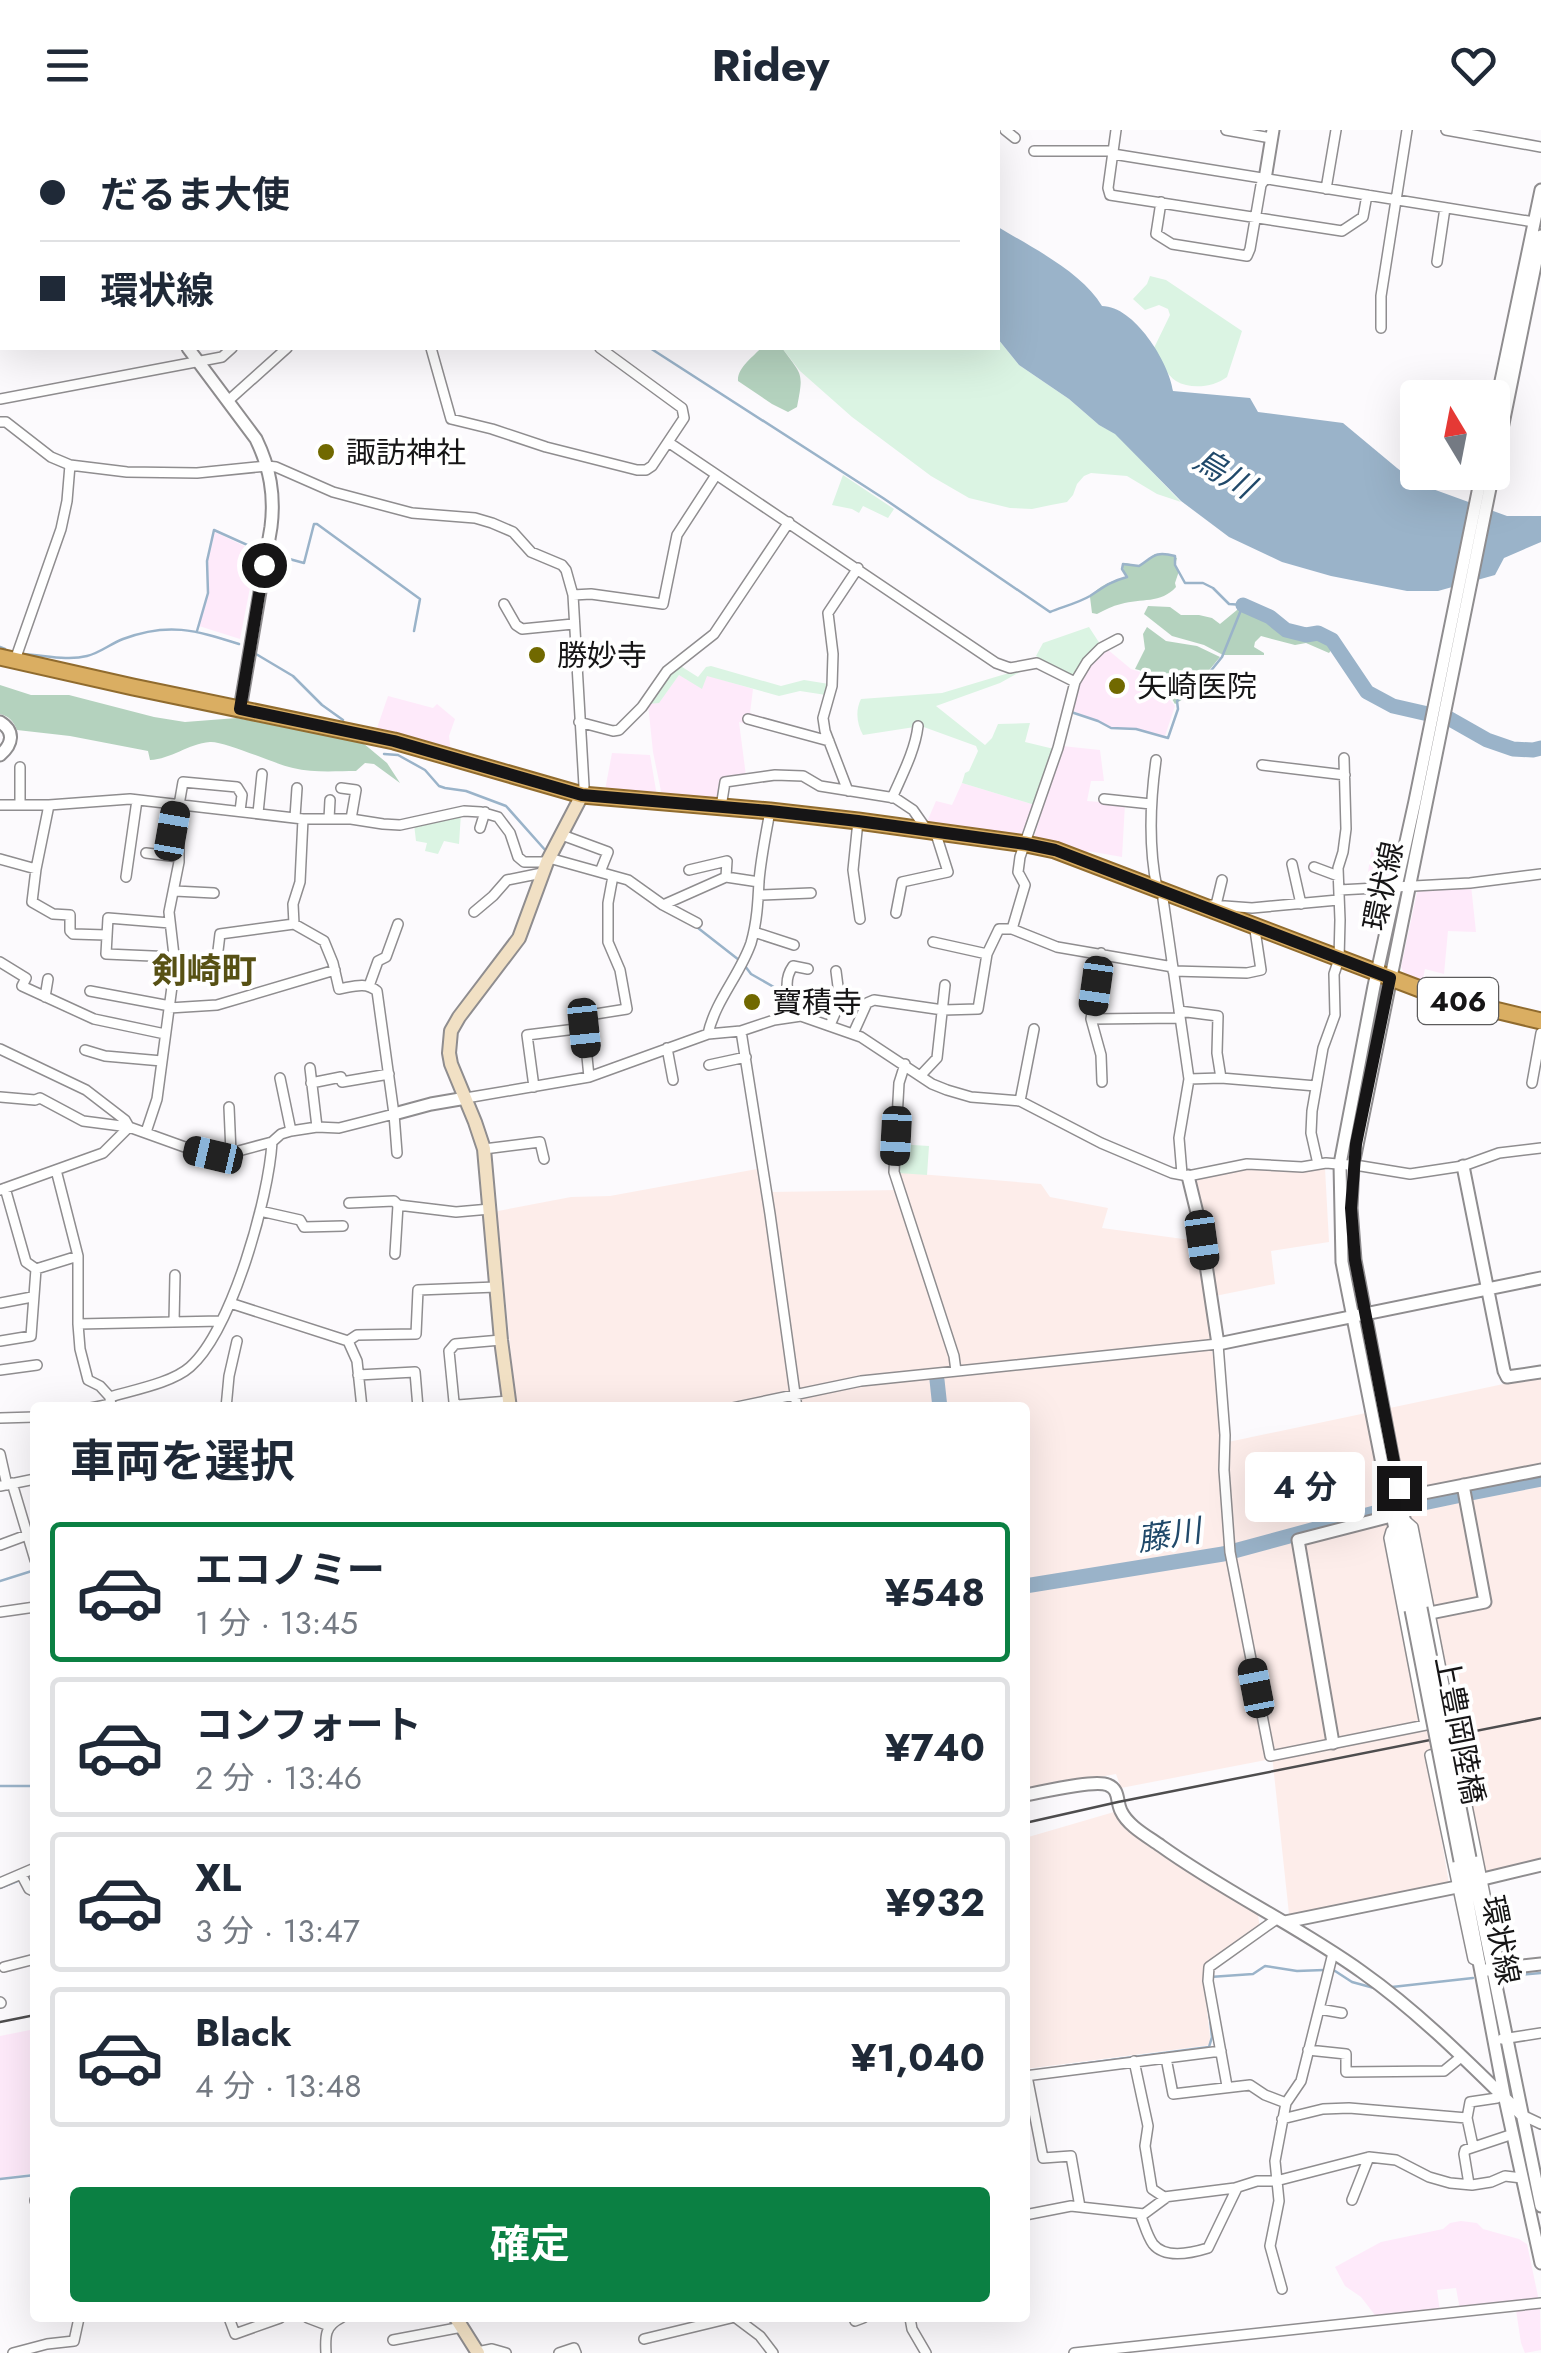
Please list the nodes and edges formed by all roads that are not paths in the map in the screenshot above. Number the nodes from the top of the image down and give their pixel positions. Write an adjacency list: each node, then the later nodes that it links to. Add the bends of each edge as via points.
1 (1004, 130): 8 (street)
2 (1116, 130): 11 (street)
3 (1226, 130): 7 (street)
4 (1336, 130): 13 (street)
5 (1408, 130): 16 (street)
6 (1446, 130): 9 (street)
7 (1272, 134): 12 (street)
8 (1015, 138)
9 (1541, 147)
10 (1034, 151): 11 (street)
11 (1113, 153): 12 (street); 17 (street, via 1110,195)
12 (1264, 179): 13 (street); 19 (street)
13 (1326, 189): 15 (street)
14 (1541, 190): 20 (street, 環状線)
15 (1367, 196): 16 (street); 19 (street, via 1363,217 1342,231)
16 (1396, 200): 18 (street); 23 (street)
17 (1161, 202): 19 (street); 19 (street, via 1156,234 1172,244 1246,256)
18 (1445, 208): 20 (street); 22 (street)
19 (1256, 217)
20 (1534, 222): 30 (street, 環状線)
21 (1541, 236): 31 (street, 環状線)
22 (1437, 262)
23 (1380, 328)
24 (189, 350): 29 (street)
25 (230, 350): 29 (street)
26 (285, 350): 33 (street)
27 (432, 350): 35 (street, via 455,422 637,470 652,466)
28 (603, 350): 35 (street, via 682,408 684,418)
29 (197, 361): 32 (street); 33 (street)
30 (1506, 380)
31 (1508, 380)
32 (0, 399)
33 (229, 400): 37 (street)
34 (0, 422): 36 (street)
35 (668, 442): 38 (street)
36 (70, 465): 37 (street, via 127,472); 47 (street, via 60,529)
37 (268, 466): 43 (street, via 333,492 508,528 530,552 562,565); 49 (street, via 274,507)
38 (716, 475): 41 (street); 43 (street, via 676,534 663,604)
39 (1479, 490): 70 (street)
40 (1484, 490): 70 (street, 環状線)
41 (789, 522): 42 (street); 52 (street, via 714,634 667,671 619,730)
42 (858, 568): 48 (street, via 996,663 1037,663); 54 (street, via 828,614 832,686 823,718)
43 (573, 595): 45 (street)
44 (504, 604): 45 (street, via 522,628)
45 (573, 624): 52 (street)
46 (1118, 639): 48 (street, via 1101,648)
47 (6, 662): 49 (highway, 406)
48 (1075, 682): 88 (street)
49 (240, 709): 65 (highway, 406, via 394,741)
50 (748, 719): 54 (street)
51 (0, 722): 55 (street, via 11,737)
52 (579, 722): 65 (street)
53 (918, 726): 66 (street)
54 (829, 741): 64 (street)
55 (0, 755)
56 (1344, 758): 61 (street)
57 (1156, 760): 71 (street)
58 (1262, 764): 61 (street)
59 (20, 767): 72 (street)
60 (262, 774): 80 (street)
61 (1345, 775): 101 (street)
62 (297, 788): 81 (street)
63 (342, 788): 83 (street, via 356,790)
64 (848, 791): 66 (street); 76 (street, via 775,774 725,782)
65 (582, 795): 76 (highway, 406); 87 (main road)
66 (892, 798): 86 (street, via 906,803)
67 (1104, 799): 71 (street)
68 (137, 800): 73 (street); 74 (street); 99 (street)
69 (330, 800): 82 (street)
70 (1420, 802): 105 (street, 環状線)
71 (1151, 804): 107 (street, via 1150,855)
72 (20, 805): 73 (street); 75 (street)
73 (50, 805): 94 (street)
74 (178, 805): 78 (street); 78 (street, via 182,782 236,787); 90 (street, via 172,831)
75 (0, 806)
76 (721, 807): 77 (highway, 406)
77 (770, 811): 84 (highway, 406); 104 (street)
78 (240, 812): 80 (street)
79 (485, 812): 83 (street, via 464,810 400,825); 85 (street); 92 (street, via 510,832 518,858)
80 (258, 813): 81 (street)
81 (299, 818): 82 (street); 120 (street)
82 (329, 819): 83 (street)
83 (351, 819)
84 (858, 821): 86 (highway, 406); 117 (street, via 852,870)
85 (480, 828)
86 (931, 830): 88 (highway, 406); 116 (street, via 948,872 902,882)
87 (562, 835): 92 (main road); 97 (street, via 608,852)
88 (1026, 844): 107 (highway, 406); 123 (street)
89 (146, 853): 90 (street)
90 (179, 857): 106 (street)
91 (0, 860): 94 (street)
92 (546, 864): 97 (street); 115 (street, via 507,880); 178 (main road, via 519,938 451,1031 451,1064)
93 (1292, 864): 112 (street)
94 (36, 868): 125 (street, via 32,902 70,915 72,934)
95 (1314, 868): 101 (street)
96 (688, 870): 102 (street, via 728,861)
97 (600, 872): 100 (street)
98 (1541, 874): 105 (street)
99 (126, 876)
100 (614, 876): 114 (street); 150 (street, via 608,942 627,1010 583,1016)
101 (1338, 876): 111 (street)
102 (726, 877): 104 (street); 114 (street)
103 (1222, 880): 113 (street)
104 (759, 882): 110 (street)
105 (1403, 886): 111 (street); 137 (street, 環状線)
106 (175, 890): 109 (street); 119 (street)
107 (1161, 890): 113 (highway, 406); 134 (street)
108 (811, 893): 110 (street)
109 (214, 894)
110 (760, 895): 124 (street)
111 (1338, 895): 112 (street); 130 (street)
112 (1301, 904): 113 (street)
113 (1209, 905): 122 (highway, 406)
114 (663, 906): 118 (street)
115 (474, 912)
116 (896, 914)
117 (860, 919)
118 (696, 922)
119 (170, 923): 125 (street, via 108,918); 131 (street)
120 (294, 924): 131 (street, via 220,934 218,959); 135 (street, via 324,942)
121 (398, 924): 139 (street)
122 (1256, 926): 130 (highway, 406); 134 (street, via 1261,970)
123 (1012, 929): 128 (street, via 1057,947); 129 (street, via 999,929)
124 (754, 932): 127 (street); 155 (street)
125 (106, 935): 131 (street, via 106,954)
126 (932, 942): 129 (street)
127 (794, 945)
128 (1101, 952): 134 (street); 147 (street)
129 (988, 954): 144 (street, via 978,1009)
130 (1339, 959): 137 (highway, 406); 176 (street, via 1336,1015)
131 (175, 960): 143 (street)
132 (0, 962): 142 (street, via 26,978 22,986)
133 (808, 969): 146 (street, via 789,971 786,987)
134 (1173, 969): 145 (street)
135 (334, 970): 139 (street, via 339,990); 143 (street, via 217,1005)
136 (836, 970): 149 (street, via 840,1002)
137 (1383, 975): 148 (highway, 406); 193 (street, 環状線)
138 (48, 979): 142 (street)
139 (369, 986): 165 (street, via 376,991)
140 (945, 986): 144 (street)
141 (90, 992): 143 (street)
142 (45, 997): 154 (street, via 94,1019)
143 (169, 1007): 154 (street)
144 (942, 1010): 156 (street, via 874,1000); 166 (street, via 938,1058)
145 (1180, 1015): 147 (street); 169 (street, via 1218,1016); 170 (street)
146 (796, 1016): 149 (street); 151 (street)
147 (1091, 1019): 173 (street)
148 (1541, 1021)
149 (830, 1025): 156 (street)
150 (584, 1028): 167 (street); 175 (street, via 527,1036)
151 (741, 1030): 155 (street); 160 (street)
152 (1034, 1030): 179 (street)
153 (1541, 1033): 174 (street)
154 (165, 1034): 161 (street)
155 (708, 1034): 158 (street)
156 (853, 1034): 162 (street)
157 (0, 1048): 182 (street, via 86,1090)
158 (667, 1048): 167 (street); 171 (street)
159 (85, 1050): 161 (street)
160 (746, 1056): 163 (street); 227 (street)
161 (162, 1062): 185 (street)
162 (905, 1064): 166 (street); 224 (street, via 894,1172)
163 (709, 1065)
164 (310, 1068): 172 (street)
165 (390, 1074): 172 (street); 181 (street)
166 (921, 1075): 179 (street, via 971,1097)
167 (589, 1077): 175 (street)
168 (280, 1078): 184 (street)
169 (1221, 1078): 170 (street); 176 (street)
170 (1189, 1079): 196 (street, via 1179,1138)
171 (673, 1080)
172 (312, 1082): 183 (street)
173 (1102, 1082)
174 (1532, 1082)
175 (534, 1086): 178 (street)
176 (1316, 1086): 192 (street, via 1311,1133)
177 (0, 1097): 182 (street, via 40,1098 83,1120)
178 (466, 1098): 181 (street); 188 (main road)
179 (1020, 1101): 196 (street)
180 (229, 1106): 189 (street)
181 (394, 1114): 183 (street); 190 (street)
182 (128, 1127): 185 (street); 195 (street, via 103,1153)
183 (317, 1127): 184 (street)
184 (292, 1131): 186 (street)
185 (146, 1132): 189 (street, via 213,1155)
186 (272, 1142): 189 (street); 201 (street)
187 (1541, 1148): 194 (street)
188 (484, 1149): 191 (street, via 540,1142); 200 (main road)
189 (231, 1153)
190 (396, 1153)
191 (544, 1158)
192 (1318, 1164): 193 (street); 196 (street, via 1247,1164)
193 (1346, 1164): 194 (street, via 1410,1174); 213 (street, 環状線, via 1342,1250)
194 (1463, 1166): 209 (street)
195 (56, 1170): 197 (street); 204 (street)
196 (1184, 1176): 221 (street, via 1200,1225)
197 (2, 1189): 205 (street, via 26,1262)
198 (349, 1203): 199 (street)
199 (398, 1204): 200 (street); 203 (street)
200 (490, 1209): 208 (main road)
201 (260, 1212): 202 (street, via 300,1220 304,1228); 212 (street)
202 (343, 1226)
203 (394, 1254)
204 (78, 1256): 205 (street); 216 (street)
205 (36, 1269): 210 (street)
206 (176, 1274): 215 (street)
207 (1541, 1278): 209 (street)
208 (496, 1288): 217 (main road); 220 (street, via 418,1290 416,1334 356,1334)
209 (1488, 1289): 213 (street); 225 (street, via 1507,1377)
210 (32, 1297): 211 (street); 218 (street, via 31,1336)
211 (0, 1303)
212 (230, 1303): 214 (street); 220 (street)
213 (1359, 1316): 221 (street); 243 (street, 環状線)
214 (221, 1321): 215 (street); 229 (street, via 187,1370)
215 (174, 1322): 216 (street)
216 (78, 1324): 228 (street, via 88,1380)
217 (501, 1340): 233 (street, via 455,1344 449,1351); 234 (main road)
218 (0, 1341)
219 (237, 1341): 230 (street)
220 (348, 1341): 226 (street)
221 (1218, 1344): 224 (street); 252 (street, via 1230,1552 1270,1756)
222 (37, 1365): 223 (street)
223 (0, 1370)
224 (956, 1371): 227 (street)
225 (1541, 1372)
226 (358, 1374): 231 (street); 232 (street, via 415,1372)
227 (795, 1394): 235 (street); 236 (street)
228 (109, 1402)
229 (112, 1402)
230 (227, 1402)
231 (361, 1402)
232 (416, 1402)
233 (454, 1402)
234 (510, 1402)
235 (759, 1402)
236 (796, 1402)
237 (30, 1417): 238 (street)
238 (0, 1418)
239 (0, 1454): 241 (street)
240 (1541, 1470): 242 (street)
241 (7, 1485): 245 (street)
242 (1462, 1486): 243 (street); 249 (street, via 1485,1602)
243 (1395, 1499): 244 (street, 環状線)
244 (1399, 1519): 249 (street, 環状線); 249 (street, via 1413,1527); 252 (street, via 1298,1540)
245 (27, 1535): 246 (street); 247 (street)
246 (30, 1544)
247 (0, 1545)
248 (30, 1608): 250 (street)
249 (1416, 1610): 251 (street); 251 (street, via 1451,1720); 254 (street, 上豊岡陸橋, bridge)
250 (0, 1612)
251 (1425, 1725): 252 (street)
252 (1333, 1743)
253 (1030, 1794): 262 (street, via 1109,1785 1133,1826)
254 (1465, 1859): 266 (street, 環状線)
255 (1541, 1865): 258 (street)
256 (30, 1870): 257 (street)
257 (21, 1874): 259 (street); 261 (street)
258 (1483, 1879): 260 (street, via 1456,1751 1430,1755); 266 (street, via 1497,1954)
259 (0, 1882)
260 (1456, 1887): 262 (street); 266 (street, via 1473,1959)
261 (30, 1891)
262 (1281, 1920): 263 (street); 274 (street, via 1209,1967)
263 (1333, 1953): 268 (street); 275 (street)
264 (30, 1960): 267 (street)
265 (1541, 1964): 266 (street)
266 (1487, 1965): 271 (street, 環状線); 272 (street, 環状線)
267 (4, 1966)
268 (1319, 2009): 269 (street); 273 (street)
269 (1342, 2013)
270 (1541, 2033): 271 (street)
271 (1508, 2038): 272 (street); 283 (street, 環状線)
272 (1494, 2040): 281 (street, 環状線)
273 (1308, 2050): 275 (street, via 1346,2054 1346,2072 1444,2070); 282 (street, via 1301,2082)
274 (1220, 2051): 276 (street); 279 (street)
275 (1461, 2057): 281 (street)
276 (1166, 2058): 277 (street); 279 (street, via 1173,2094)
277 (1134, 2062): 278 (street); 294 (street, via 1152,2188)
278 (1030, 2075)
279 (1227, 2086): 282 (street, via 1250,2085)
280 (1030, 2095): 296 (street, via 1043,2158 1070,2156)
281 (1502, 2095): 283 (street); 285 (street, via 1470,2102); 287 (street, 環状線)
282 (1286, 2103): 284 (street)
283 (1522, 2116): 286 (street); 290 (street, 環状線)
284 (1282, 2118): 285 (street, via 1348,2108); 291 (street)
285 (1467, 2118): 288 (street)
286 (1541, 2124)
287 (1513, 2134): 288 (street); 290 (street, 環状線)
288 (1472, 2146): 292 (street, via 1464,2154)
289 (1369, 2157): 291 (street); 292 (street); 295 (street)
290 (1533, 2178): 292 (street); 297 (street, 環状線); 300 (street, 環状線)
291 (1276, 2181): 293 (street); 301 (street, via 1270,2246)
292 (1469, 2184)
293 (1237, 2188): 294 (street); 299 (street, via 1208,2248 1198,2252 1157,2248)
294 (1166, 2197): 299 (street)
295 (1352, 2200)
296 (1080, 2206): 298 (street); 299 (street)
297 (1541, 2206)
298 (1030, 2213)
299 (1140, 2214)
300 (1541, 2263)
301 (1282, 2290)
302 (1541, 2303): 315 (street)
303 (78, 2322): 317 (street, via 74,2341)
304 (231, 2322): 305 (street, via 235,2334)
305 (269, 2322)
306 (318, 2322): 312 (street)
307 (334, 2322): 312 (street)
308 (459, 2322): 314 (street); 316 (main road)
309 (717, 2322): 313 (street)
310 (740, 2322): 322 (street)
311 (911, 2322): 323 (street)
312 (329, 2326): 318 (street)
313 (644, 2339)
314 (394, 2340)
315 (1197, 2340): 324 (street); 325 (street)
316 (478, 2352): 319 (street)
317 (14, 2353)
318 (326, 2353)
319 (506, 2353)
320 (560, 2353): 321 (street)
321 (576, 2353)
322 (773, 2353)
323 (926, 2353)
324 (1074, 2353)
325 (1197, 2353)

